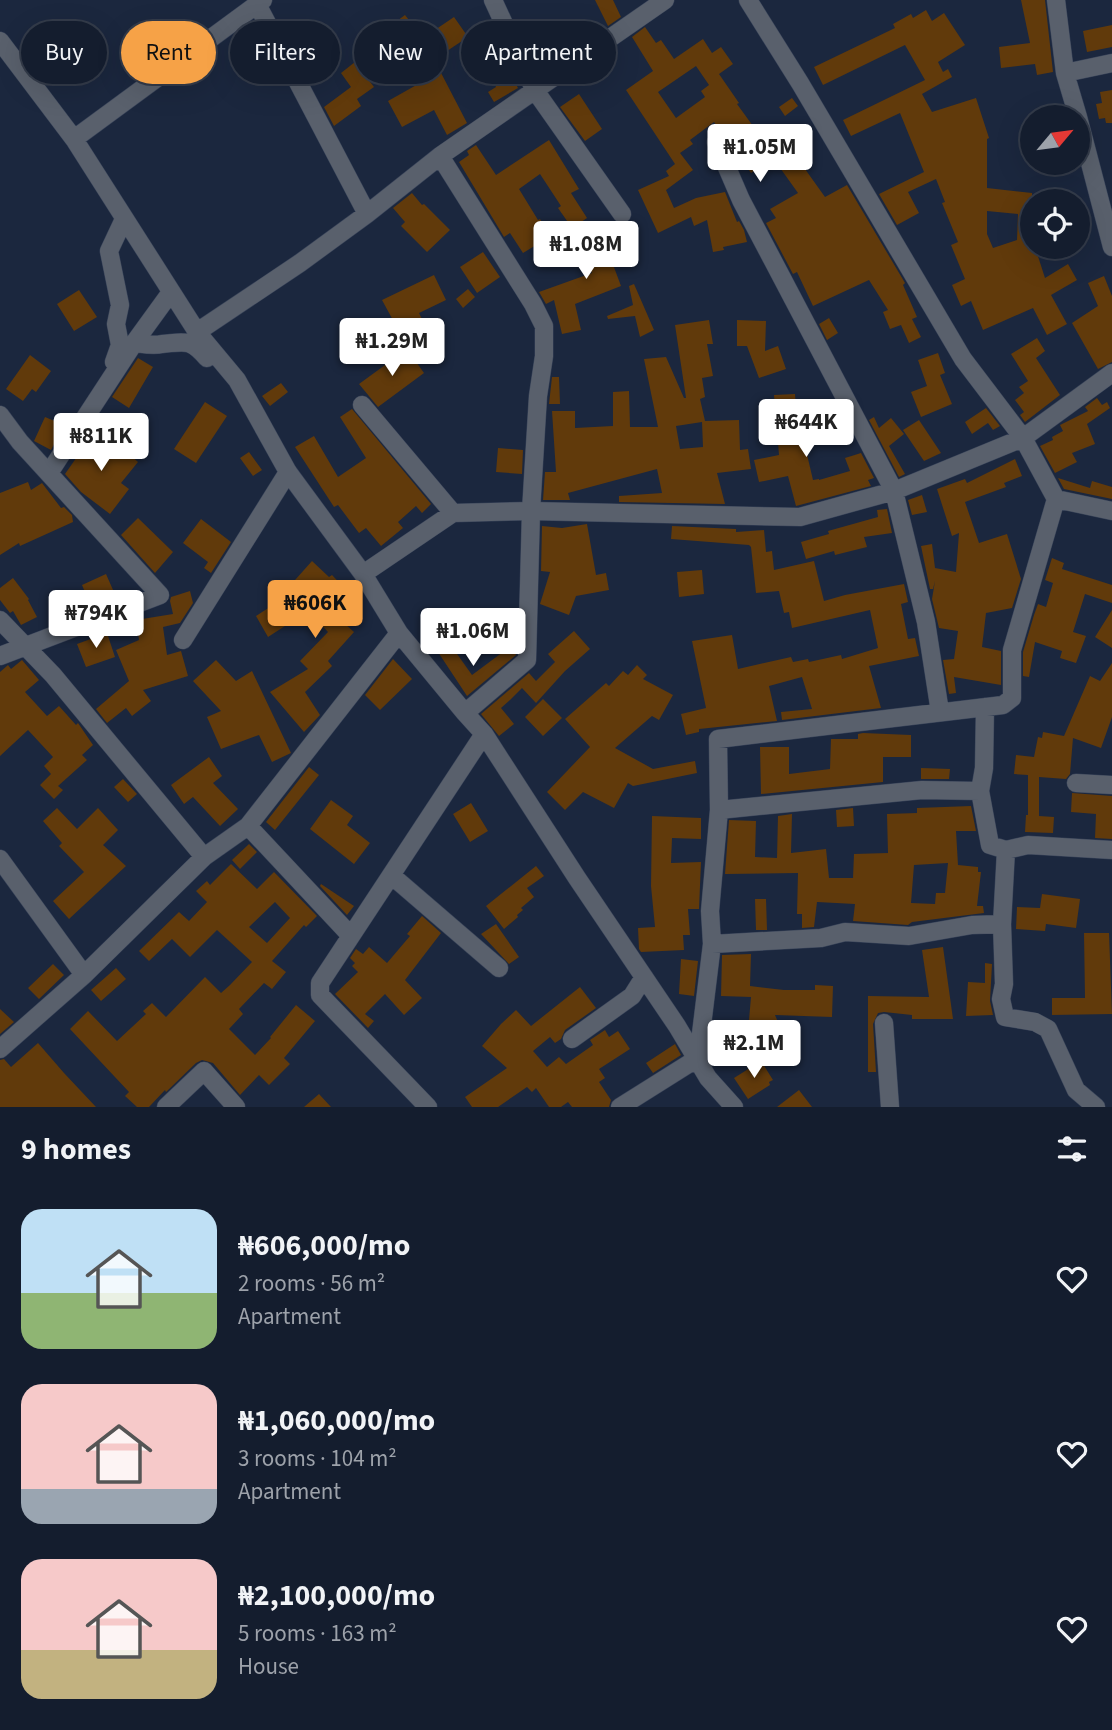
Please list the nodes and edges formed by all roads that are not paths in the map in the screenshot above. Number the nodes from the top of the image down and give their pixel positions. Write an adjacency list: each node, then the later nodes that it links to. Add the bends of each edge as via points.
1 (492, 0): 9 (street)
2 (665, 0): 9 (street)
3 (748, 0): 27 (street, via 963,359)
4 (1056, 0): 8 (street)
5 (260, 2): 11 (street); 15 (street)
6 (3, 50): 11 (street)
7 (1112, 63): 8 (street)
8 (1065, 73): 10 (street)
9 (534, 89): 13 (street); 16 (street)
10 (1074, 105)
11 (74, 139): 17 (street)
12 (716, 142): 30 (street, via 741,200)
13 (440, 156): 15 (street); 32 (street, via 544,326)
14 (1090, 163): 18 (street)
15 (367, 214): 20 (street)
16 (622, 214)
17 (124, 219): 19 (street); 24 (street, via 109,251 120,305 116,324 120,345)
18 (1112, 247)
19 (171, 292): 20 (street); 21 (street)
20 (197, 332): 23 (street)
21 (134, 343): 23 (street, via 179,341 197,346 226,378); 24 (street)
22 (1112, 373): 27 (street)
23 (237, 380): 29 (street)
24 (105, 387): 28 (street)
25 (362, 405): 34 (street)
26 (0, 415): 28 (street)
27 (1023, 438): 30 (street); 31 (street)
28 (49, 472): 39 (street, via 160,595)
29 (288, 472): 35 (street); 38 (street)
30 (894, 491): 32 (street, via 800,517); 42 (street, via 926,622)
31 (1056, 499): 33 (street); 41 (street, via 1012,650 1012,698 1003,705)
32 (531, 511): 34 (street); 43 (street, via 527,660)
33 (1112, 511)
34 (453, 513): 35 (street)
35 (363, 574): 37 (street)
36 (0, 620): 39 (street)
37 (399, 633): 43 (street); 49 (street)
38 (183, 640)
39 (25, 647): 40 (street); 52 (street)
40 (0, 656)
41 (985, 707): 42 (street); 47 (street)
42 (940, 712): 48 (street, via 719,739)
43 (465, 713): 44 (street)
44 (484, 734): 54 (street); 60 (street)
45 (1076, 783): 46 (street)
46 (1112, 785)
47 (980, 791): 48 (street, via 922,790); 50 (street, via 990,845)
48 (719, 810): 57 (street, via 710,911)
49 (248, 826): 52 (street); 56 (street)
50 (1006, 850): 51 (street, via 1028,845); 55 (street)
51 (1112, 850)
52 (204, 857): 59 (street)
53 (0, 859): 59 (street)
54 (391, 875): 56 (street); 58 (street)
55 (1002, 924): 57 (street, via 908,936 845,932 821,938); 71 (street, via 1005,1017 1048,1029 1076,1090)
56 (351, 936): 67 (street, via 320,983 320,995)
57 (712, 944): 64 (street)
58 (499, 968)
59 (84, 975): 63 (street)
60 (644, 977): 62 (street, via 632,996); 64 (street)
61 (884, 1023): 70 (street)
62 (572, 1039)
63 (0, 1049)
64 (698, 1058): 68 (street); 69 (street, via 708,1078)
65 (166, 1107): 66 (street, via 204,1071)
66 (236, 1107)
67 (428, 1107)
68 (620, 1107)
69 (734, 1107)
70 (890, 1107)
71 (1096, 1107)

